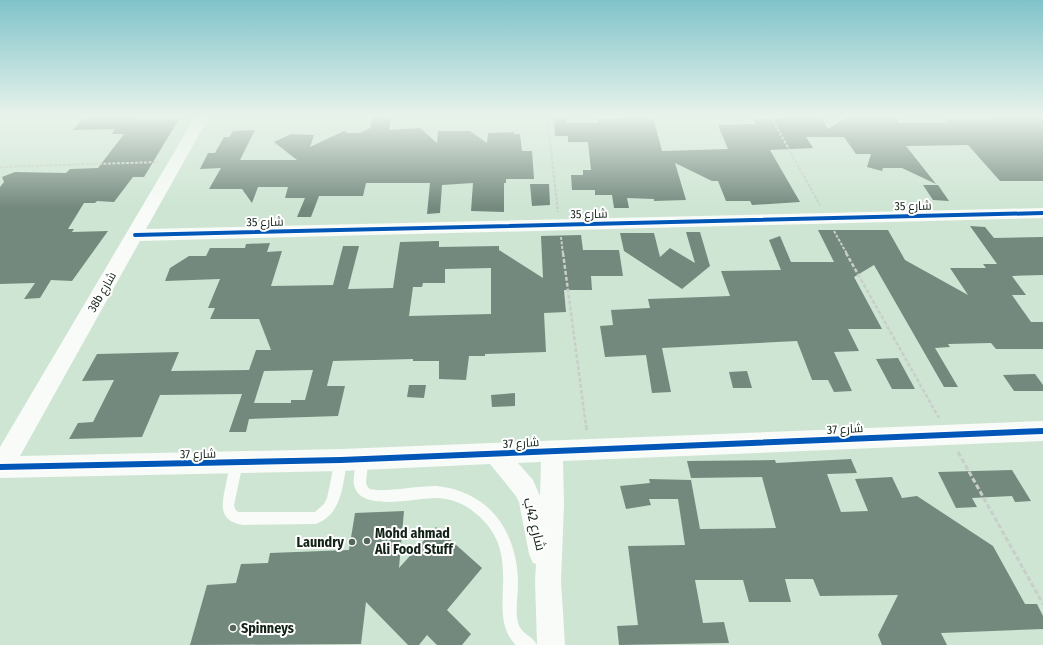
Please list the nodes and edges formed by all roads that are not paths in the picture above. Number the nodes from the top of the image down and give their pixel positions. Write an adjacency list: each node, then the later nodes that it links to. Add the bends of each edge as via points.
1 (185, 147): 3 (street, 38b شارع)
2 (1043, 213): 3 (street, شارع 35)
3 (135, 235): 10 (street, 38b شارع)
4 (1043, 431): 5 (street, شارع 37)
5 (552, 451): 6 (street, شارع 37); 11 (street, شارع 42ب)
6 (495, 454): 7 (street, شارع 37); 11 (street, شارع 42ب, via 525,488 531,502)
7 (363, 458): 8 (street, شارع 37); 12 (lane, via 360,482 364,492 376,495 448,493 472,503 491,520 505,543 509,556 511,624 519,638)
8 (340, 460): 9 (street, شارع 37); 9 (lane, via 333,503 327,512 316,518 236,518 229,510 228,504)
9 (237, 463): 10 (street, شارع 37)
10 (1, 467)
11 (548, 581): 13 (street, شارع 42ب)
12 (530, 645)
13 (551, 645)

